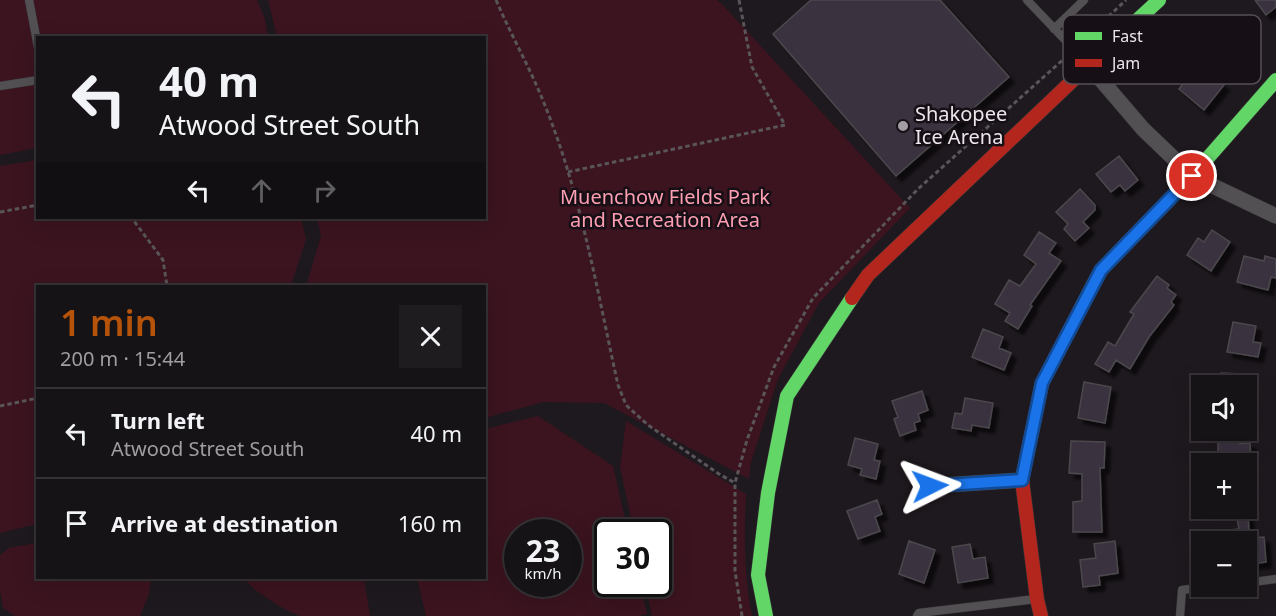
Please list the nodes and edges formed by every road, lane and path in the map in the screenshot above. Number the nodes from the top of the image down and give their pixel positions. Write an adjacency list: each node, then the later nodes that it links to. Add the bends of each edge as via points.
1 (29, 0): 11 (lane)
2 (496, 0): 18 (path, via 544,103)
3 (739, 0): 18 (path, via 752,67 785,125)
4 (1027, 0): 10 (lane)
5 (1084, 0): 7 (lane)
6 (1159, 0): 8 (street)
7 (1068, 15)
8 (1144, 15)
9 (1063, 20): 10 (lane)
10 (1054, 29): 12 (lane)
11 (36, 37)
12 (1063, 38)
13 (36, 80): 17 (lane)
14 (1276, 80): 19 (street)
15 (1071, 84): 34 (street, via 868,275 787,396 768,493 758,575)
16 (1105, 84): 19 (street, via 1143,129)
17 (0, 87)
18 (568, 172): 28 (path, via 626,405)
19 (1192, 176): 22 (street); 27 (street, via 1101,270 1042,383)
20 (36, 205): 21 (path)
21 (0, 212)
22 (1276, 216)
23 (130, 219): 24 (path, via 163,260)
24 (167, 285)
25 (36, 398): 26 (path)
26 (0, 406)
27 (1022, 480): 29 (street); 33 (street)
28 (735, 483)
29 (930, 486)
30 (1276, 579): 31 (lane)
31 (1257, 582)
32 (1191, 589): 37 (lane, via 1182,590)
33 (1037, 599): 35 (lane); 36 (street)
34 (766, 616)
35 (917, 616)
36 (1041, 616)
37 (1180, 616)

